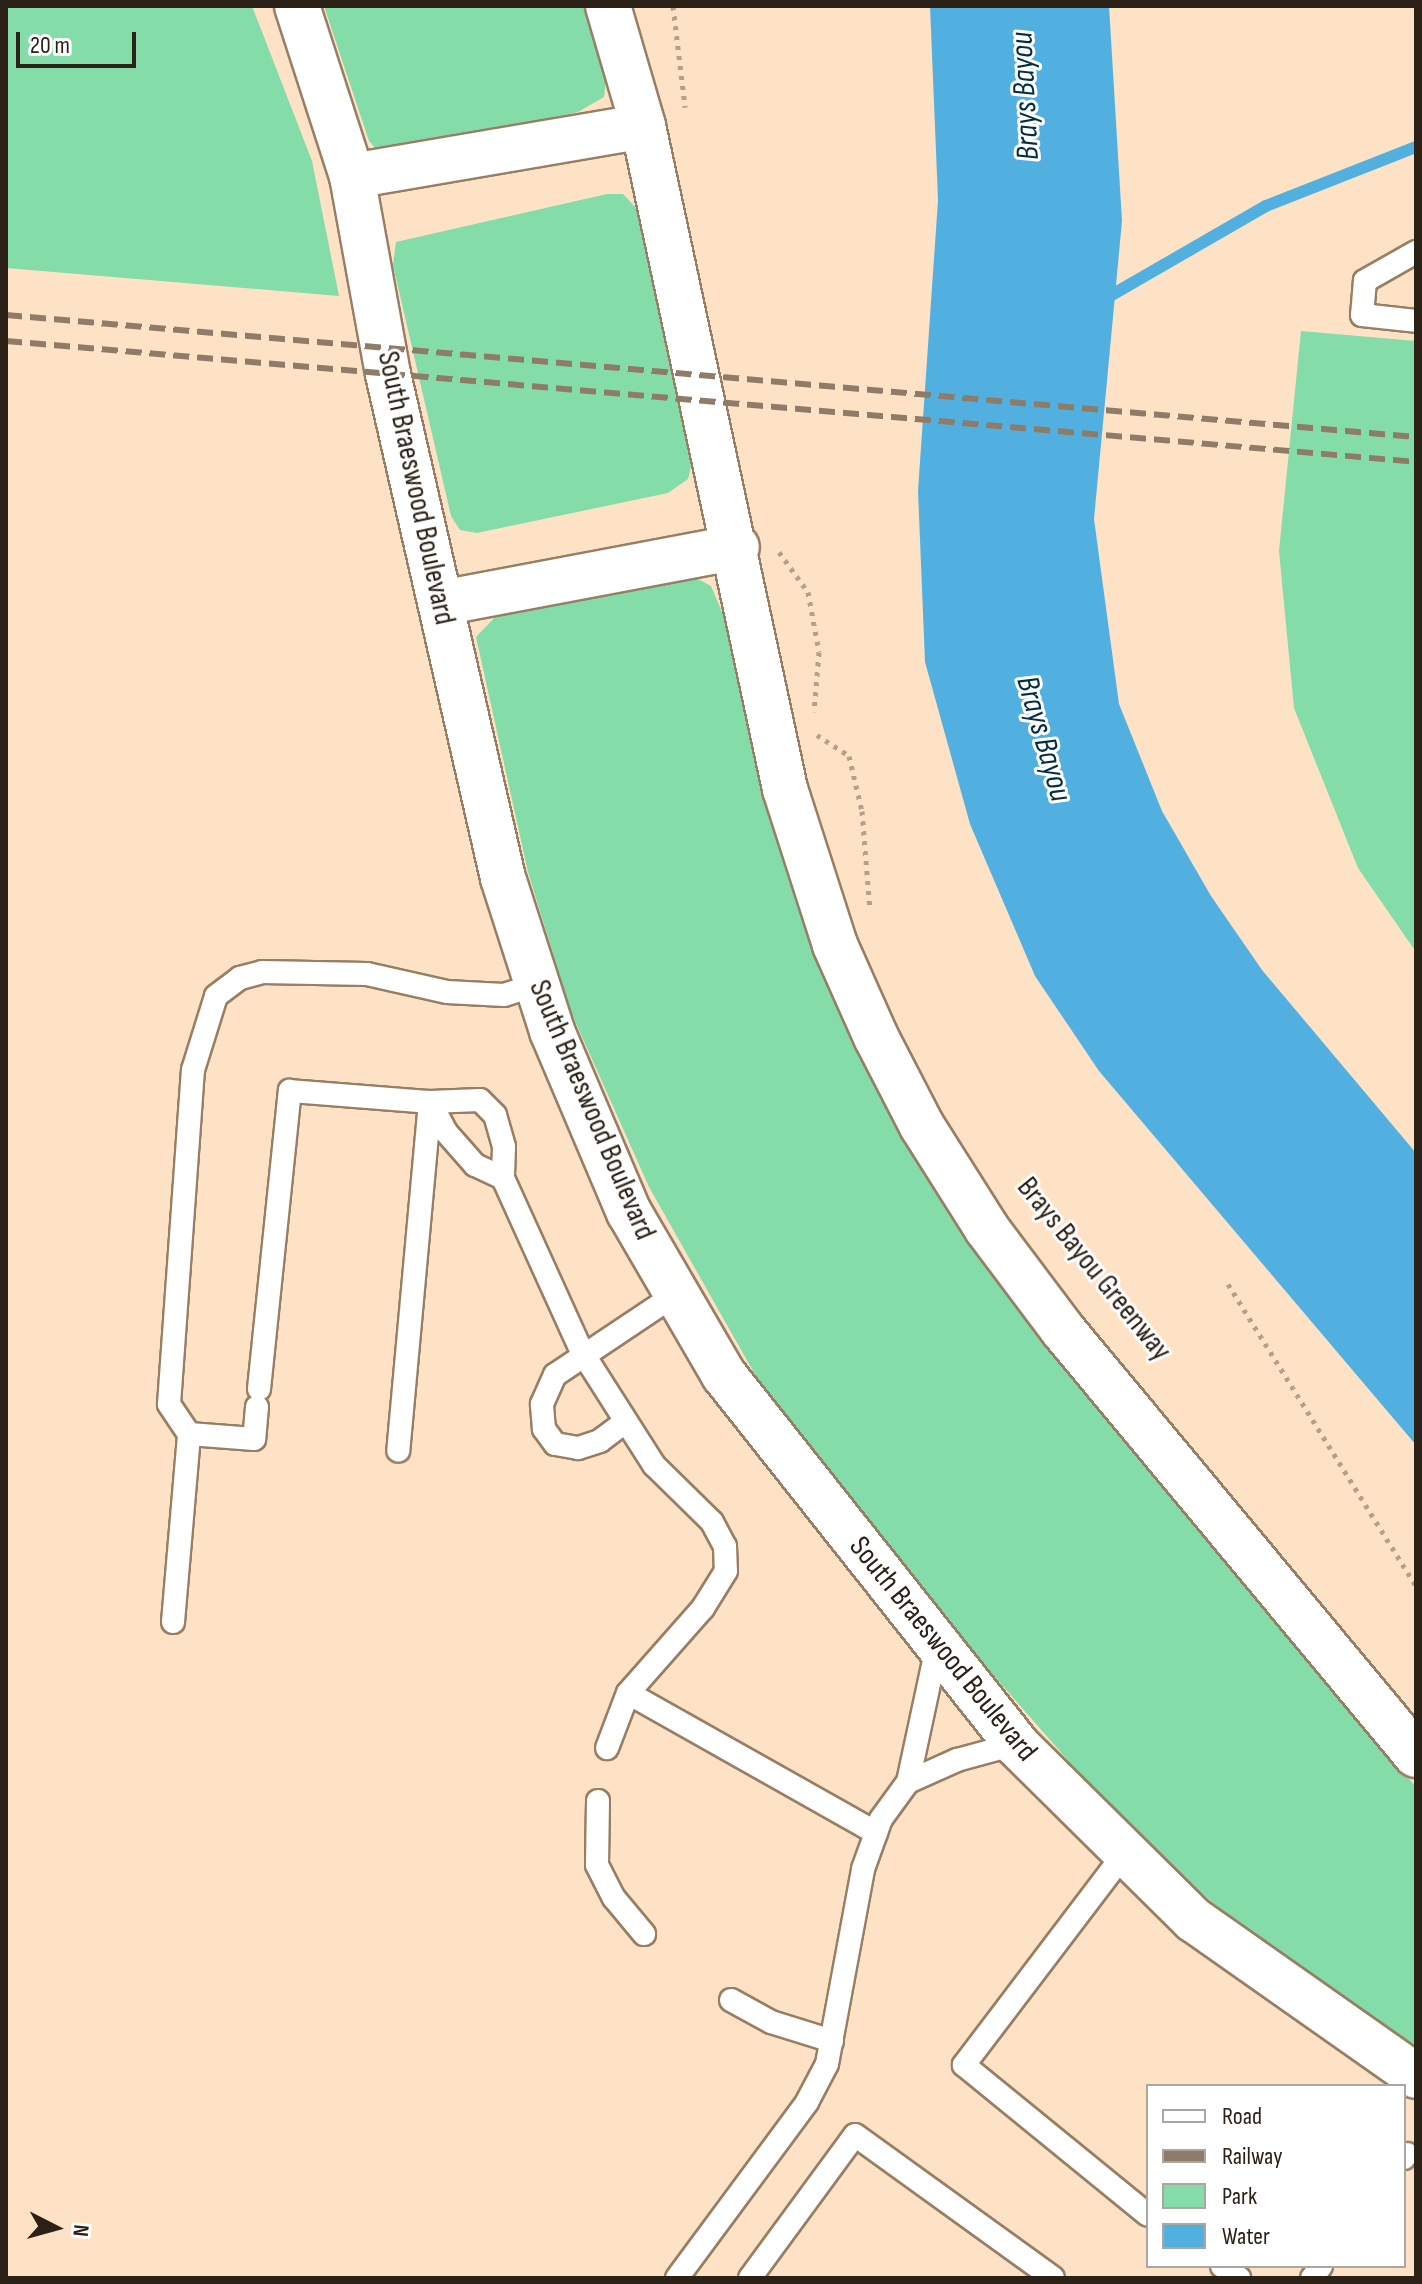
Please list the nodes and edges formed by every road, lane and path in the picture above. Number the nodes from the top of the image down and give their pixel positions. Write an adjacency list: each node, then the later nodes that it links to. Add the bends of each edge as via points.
1 (297, 6): 4 (main road, South Braeswood Boulevard)
2 (608, 6): 3 (main road)
3 (643, 126): 4 (main road); 7 (main road)
4 (352, 176): 8 (main road, South Braeswood Boulevard, via 388,374)
5 (1416, 252): 6 (lane, via 1365,281 1362,315)
6 (1416, 321)
7 (737, 547): 8 (main road); 26 (main road, via 785,789 835,945 922,1126 987,1229 1062,1329)
8 (441, 603): 11 (main road, South Braeswood Boulevard, via 503,878)
9 (862, 811): 10 (path)
10 (871, 917)
11 (537, 984): 15 (main road, South Braeswood Boulevard, via 629,1212); 18 (lane, via 504,995 447,992 367,974 262,972 240,978 216,996 193,1070 169,1404)
12 (430, 1102): 13 (lane, via 446,1132 475,1165); 13 (lane, via 480,1100 488,1108 504,1147); 18 (lane, via 290,1091 254,1439); 19 (lane)
13 (503, 1178): 16 (lane)
14 (1228, 1284): 20 (path)
15 (676, 1294): 16 (lane); 22 (main road, South Braeswood Boulevard, via 724,1375)
16 (582, 1352): 17 (lane); 17 (lane, via 548,1387 542,1404 544,1429 555,1444 578,1448 600,1441)
17 (625, 1422): 23 (lane, via 654,1465 712,1522 725,1546 726,1571 703,1608)
18 (189, 1434): 21 (lane)
19 (398, 1451)
20 (1416, 1586)
21 (173, 1622)
22 (937, 1646): 24 (main road, South Braeswood Boulevard); 27 (lane)
23 (628, 1693): 25 (lane); 29 (lane)
24 (1016, 1744): 27 (lane, via 957,1760); 30 (main road, South Braeswood Boulevard)
25 (607, 1748)
26 (1416, 1755)
27 (908, 1782): 29 (lane)
28 (598, 1801): 31 (lane, via 597,1865 614,1898)
29 (876, 1833): 33 (lane, via 863,1869)
30 (1124, 1854): 34 (main road, South Braeswood Boulevard, via 1194,1920); 35 (lane, via 964,2065)
31 (644, 1934)
32 (731, 2000): 33 (lane, via 771,2022)
33 (832, 2041): 36 (lane, via 827,2064 807,2102)
34 (1416, 2076)
35 (1146, 2213)
36 (677, 2278)
37 (750, 2278): 38 (lane, via 855,2135)
38 (1053, 2278)

